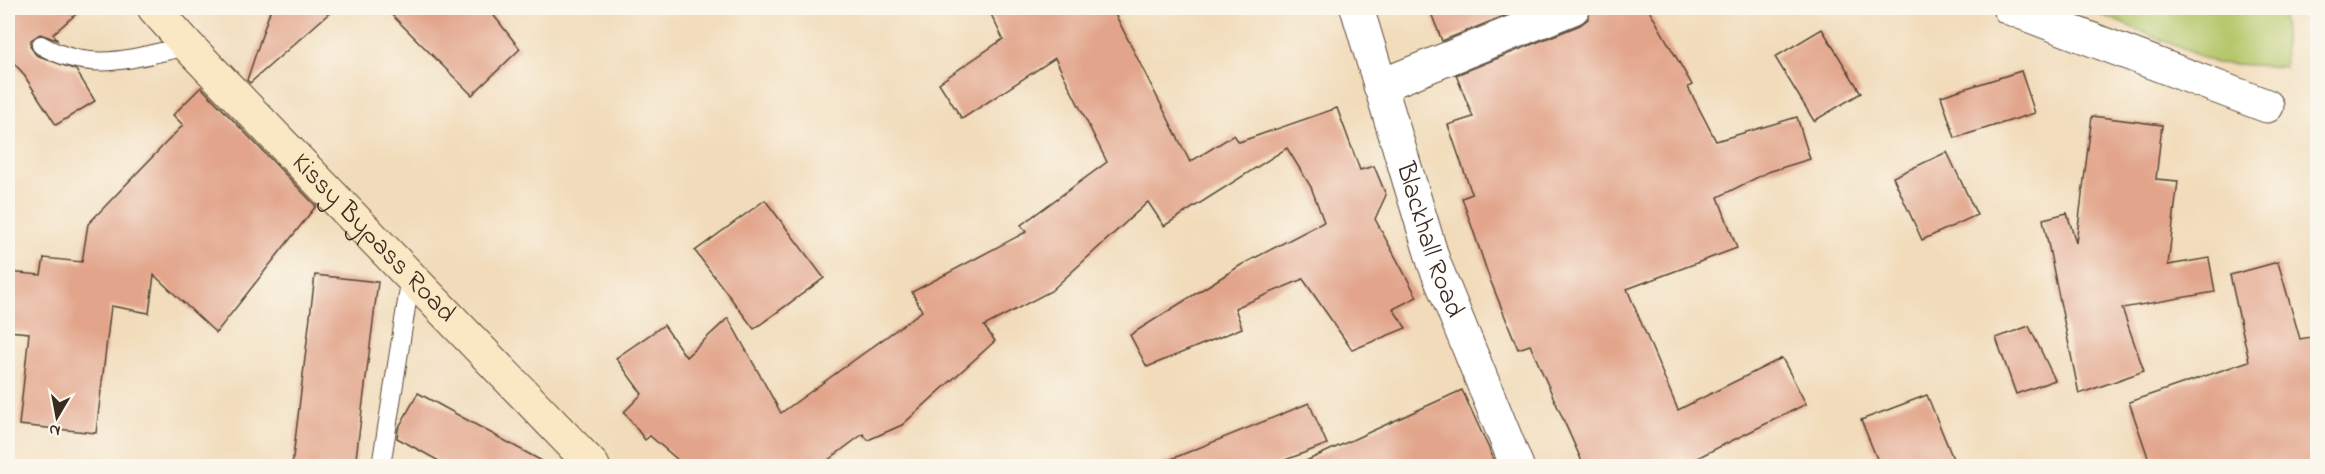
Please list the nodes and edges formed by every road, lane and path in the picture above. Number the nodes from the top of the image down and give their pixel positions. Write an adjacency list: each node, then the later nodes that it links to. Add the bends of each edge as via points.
1 (154, 8): 6 (main road, Kissy Bypass Road)
2 (1357, 8): 7 (street, Blackhall Road)
3 (1573, 8): 7 (street)
4 (2009, 8): 8 (street)
5 (41, 45): 6 (lane, via 64,58 108,63)
6 (188, 46): 9 (main road, Kissy Bypass Road)
7 (1380, 86): 12 (street, Blackhall Road, via 1434,263)
8 (2267, 106)
9 (411, 275): 10 (lane); 11 (main road, Kissy Bypass Road)
10 (381, 466)
11 (593, 466)
12 (1517, 466)

